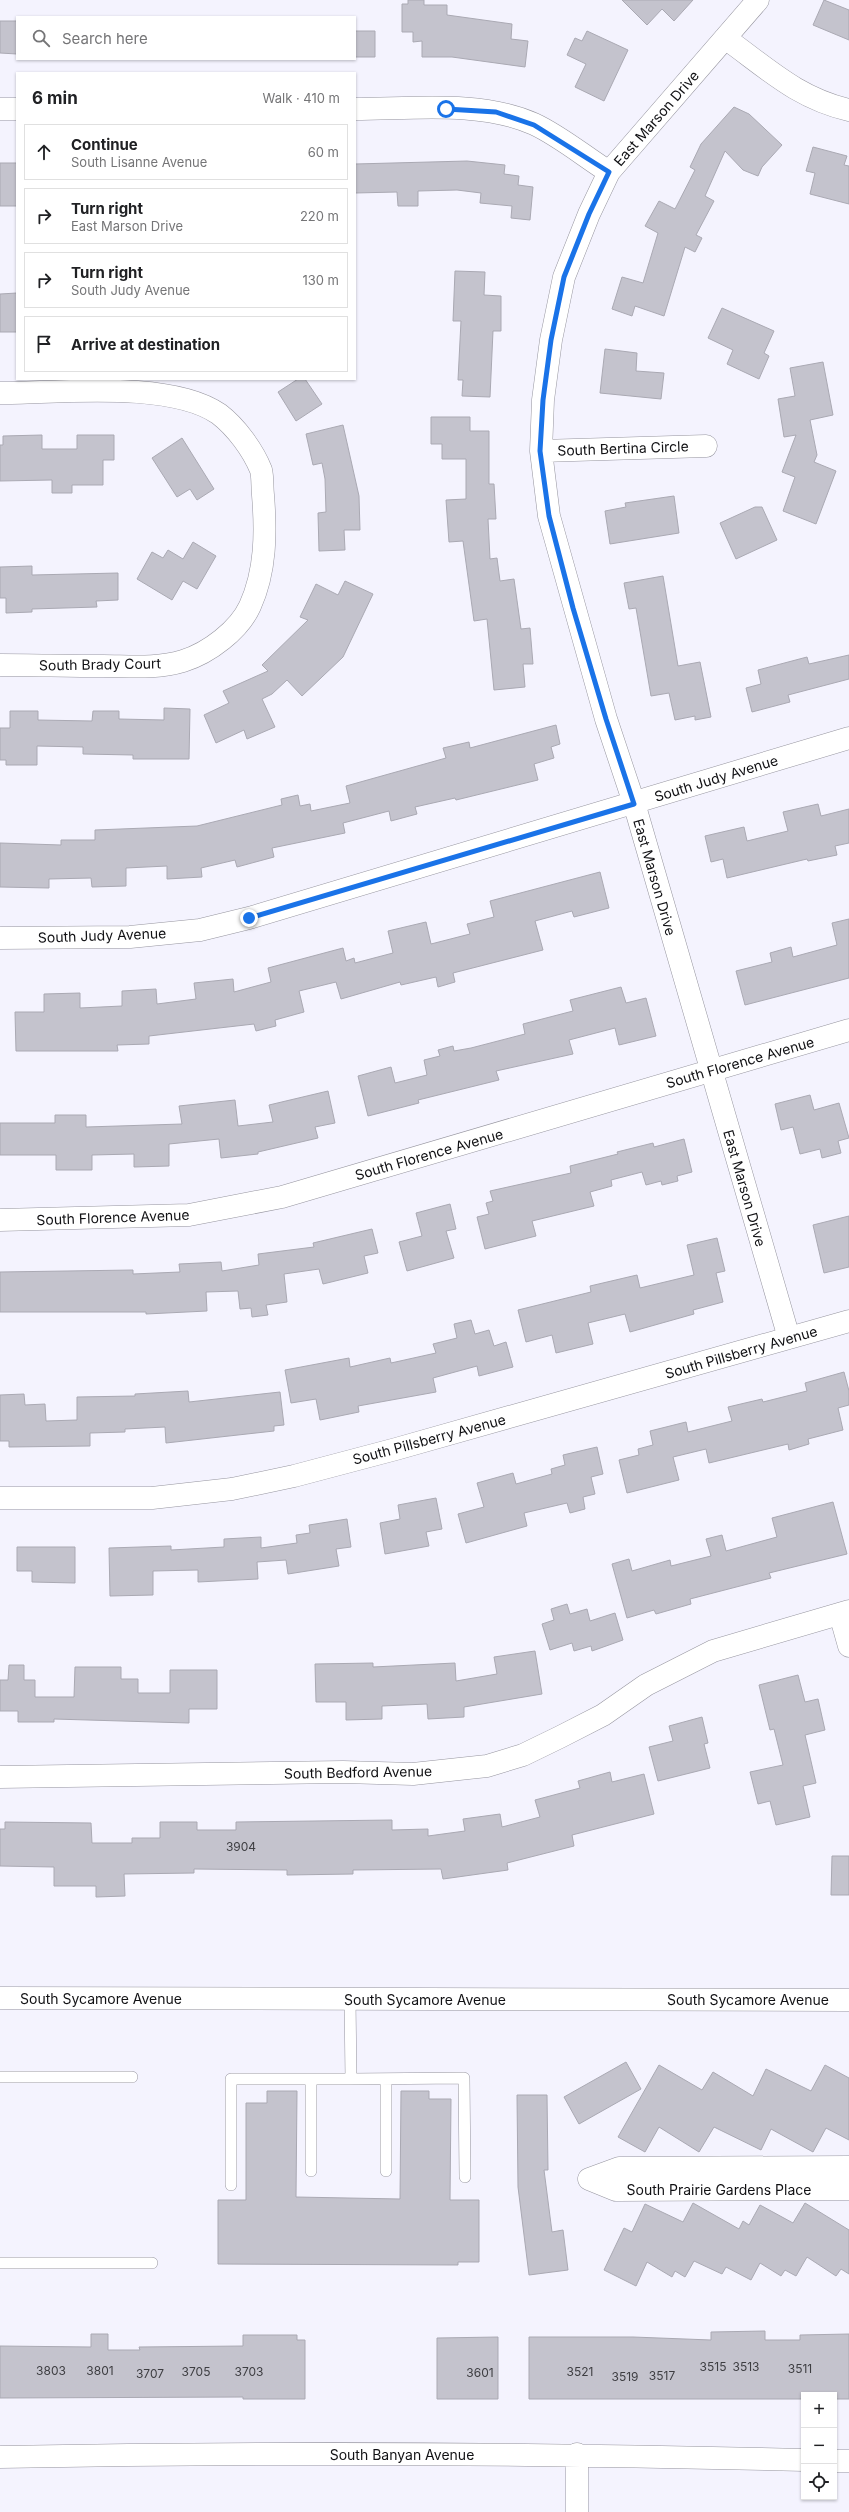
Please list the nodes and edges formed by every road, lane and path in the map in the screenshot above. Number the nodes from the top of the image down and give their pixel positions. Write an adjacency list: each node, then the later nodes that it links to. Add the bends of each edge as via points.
1 (758, 0): 2 (street, East Marson Drive)
2 (725, 38): 6 (street, via 801,94 824,104); 7 (street, East Marson Drive)
3 (0, 109): 4 (street)
4 (16, 109)
5 (356, 109): 7 (street, via 496,112 534,125)
6 (849, 110)
7 (609, 172): 10 (street, East Marson Drive, via 564,277 551,340 543,400)
8 (0, 393): 11 (street, South Brady Court, via 150,393 190,400 212,411 236,430 261,472 265,527 261,575 250,607 232,631 206,651 184,661 150,667)
9 (706, 446): 10 (street, South Bertina Circle)
10 (540, 451): 13 (street, East Marson Drive, via 549,516 573,608)
11 (0, 665)
12 (849, 738): 13 (street, South Judy Avenue)
13 (634, 804): 14 (street, South Judy Avenue, via 249,918 200,930 130,937); 16 (street, East Marson Drive)
14 (0, 938)
15 (849, 1030): 16 (street, South Florence Avenue)
16 (711, 1071): 17 (street, South Florence Avenue, via 282,1197 189,1215); 19 (street, East Marson Drive)
17 (0, 1220)
18 (849, 1321): 19 (street, South Pillsberry Avenue)
19 (789, 1338): 20 (street, South Pillsberry Avenue, via 396,1449 294,1476 232,1489 152,1498)
20 (0, 1498)
21 (845, 1612): 22 (street); 23 (street, South Bedford Avenue, via 713,1651 652,1682 603,1715 560,1737 523,1755 488,1766 413,1774 343,1772)
22 (849, 1646)
23 (0, 1778)
24 (0, 1998): 25 (street, South Sycamore Avenue)
25 (350, 1999): 26 (street, South Sycamore Avenue); 30 (lane)
26 (849, 2000)
27 (0, 2077): 28 (lane)
28 (132, 2077)
29 (311, 2079): 30 (lane); 33 (lane); 36 (lane, via 231,2079)
30 (351, 2079): 31 (lane)
31 (386, 2079): 34 (lane); 35 (lane, via 464,2078)
32 (849, 2167): 37 (street, South Prairie Gardens Place, via 620,2168 589,2179 616,2190)
33 (311, 2171)
34 (386, 2171)
35 (465, 2177)
36 (231, 2185)
37 (849, 2189)
38 (0, 2263): 39 (lane)
39 (152, 2263)
40 (578, 2454): 41 (street, South Banyan Avenue, via 138,2454); 42 (street, South Banyan Avenue); 45 (street)
41 (0, 2457)
42 (801, 2460)
43 (837, 2461): 44 (street)
44 (849, 2461)
45 (578, 2512)

